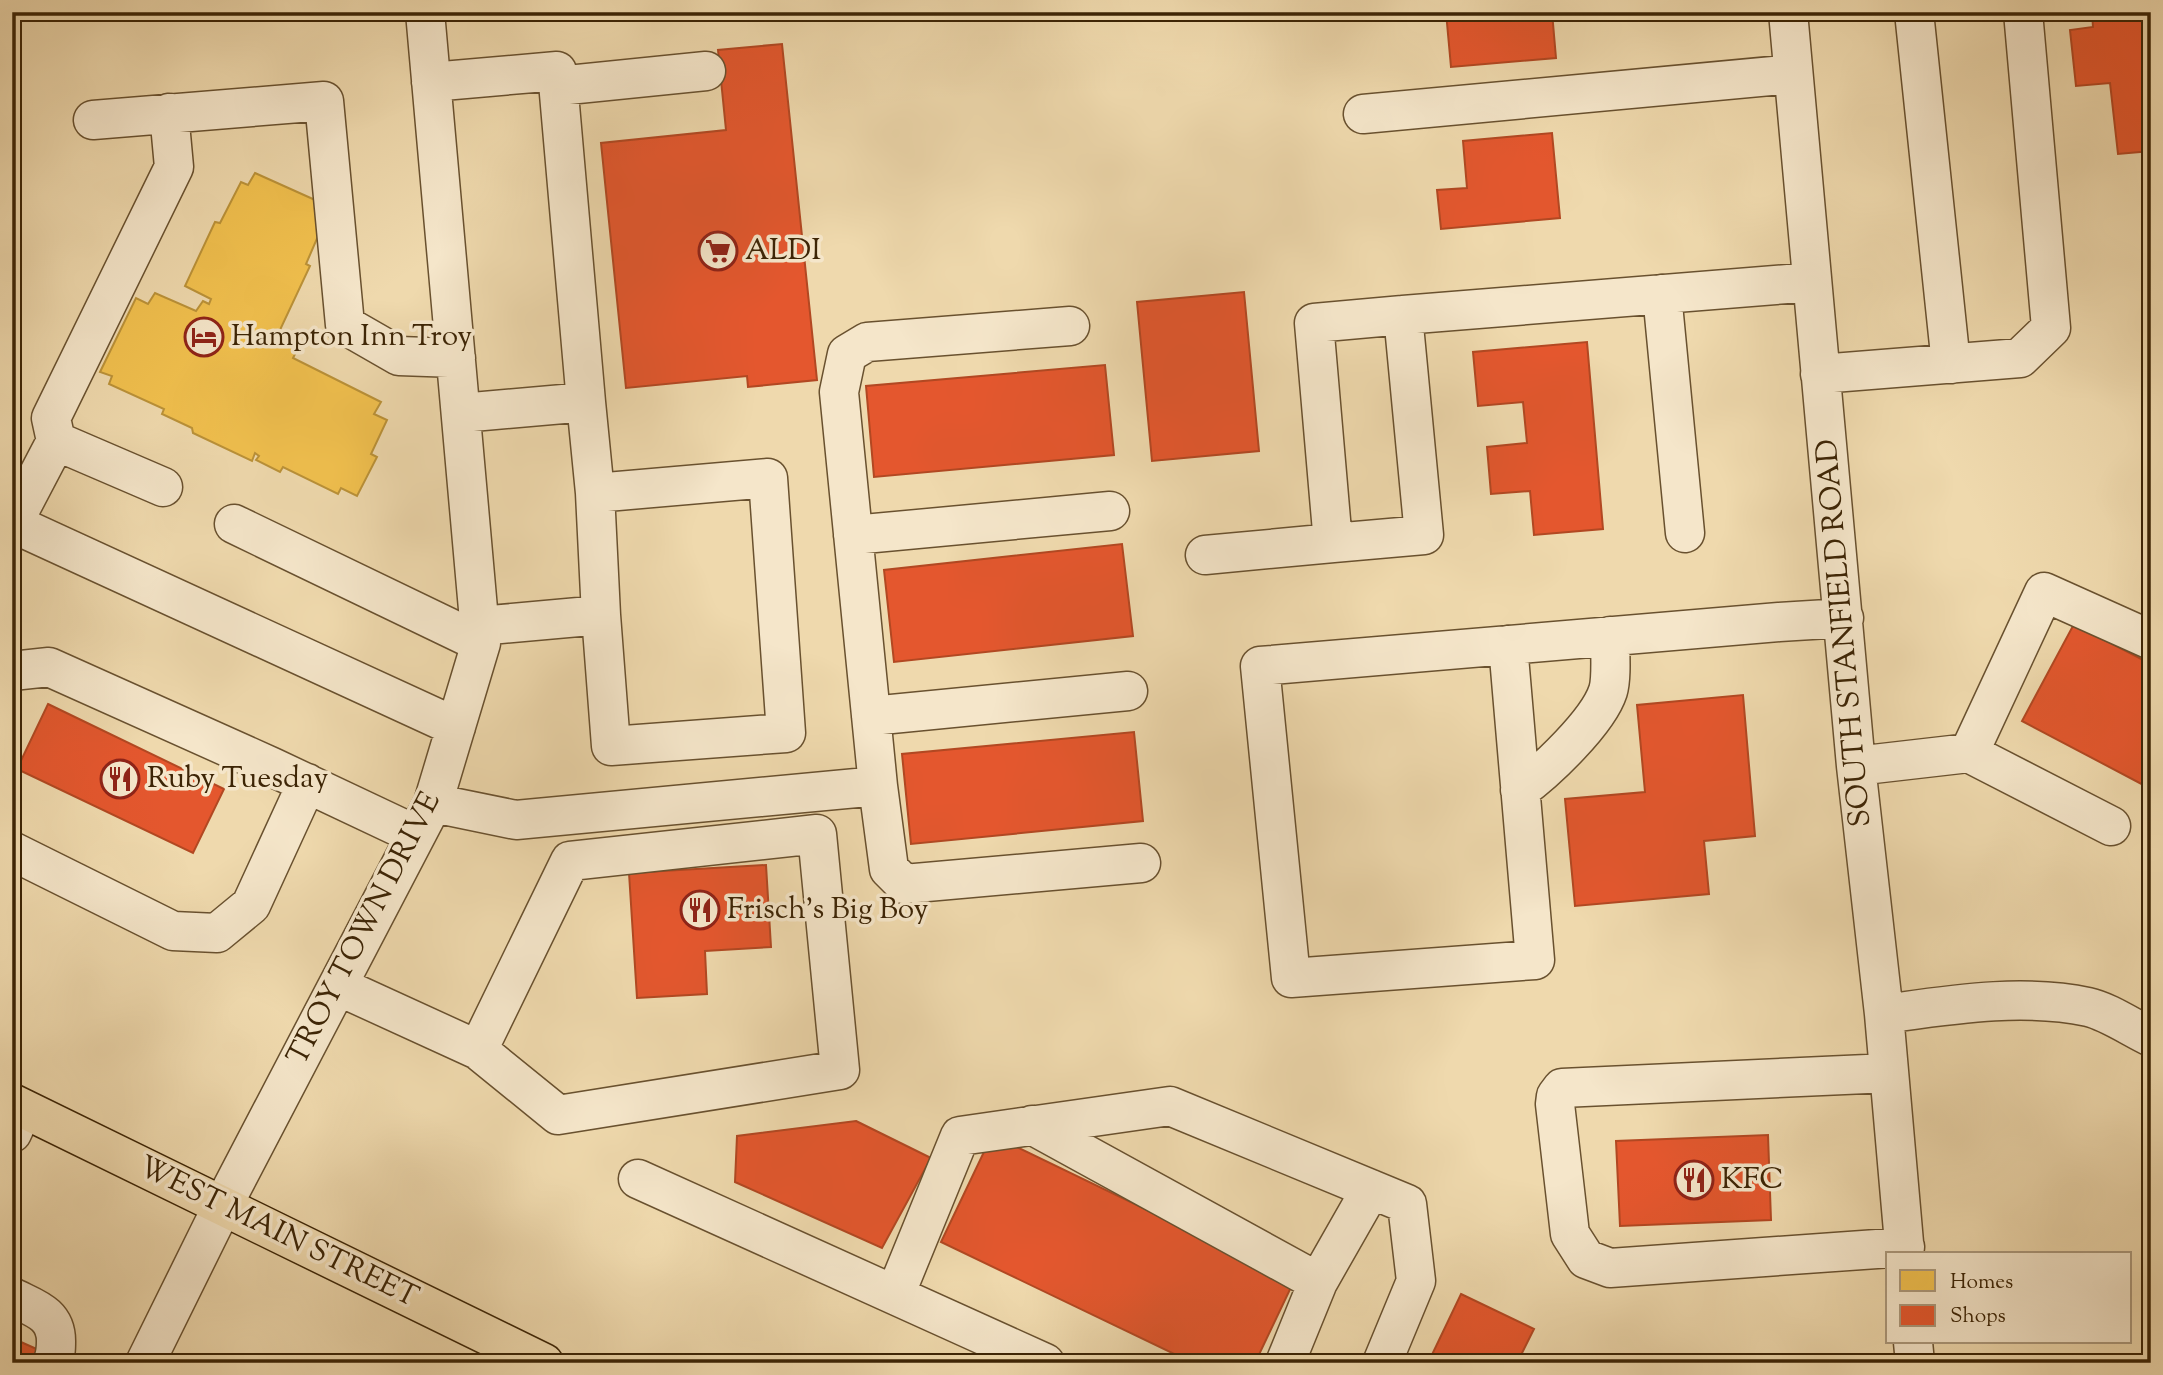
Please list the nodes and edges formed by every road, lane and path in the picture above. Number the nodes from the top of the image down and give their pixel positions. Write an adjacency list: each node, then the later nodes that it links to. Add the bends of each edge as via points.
1 (425, 12): 7 (street, TROY TOWN DRIVE)
2 (1787, 12): 6 (street, SOUTH STANFIELD ROAD)
3 (1914, 12): 17 (street)
4 (2024, 12): 17 (street, via 2051,328 2020,358)
5 (706, 71): 8 (street)
6 (1793, 74): 10 (street); 12 (street, SOUTH STANFIELD ROAD)
7 (431, 82): 8 (street, via 557,71); 16 (street, TROY TOWN DRIVE)
8 (558, 86): 19 (street)
9 (169, 113): 11 (street); 16 (street, via 324,100 345,325 399,356); 21 (street, via 174,167 51,418)
10 (1363, 114)
11 (93, 120)
12 (1812, 282): 13 (street); 18 (street, SOUTH STANFIELD ROAD)
13 (1662, 294): 14 (street); 27 (street)
14 (1403, 315): 29 (street, via 1314,323); 29 (street, via 1424,535)
15 (1070, 326): 28 (street, via 867,342 847,354 839,392)
16 (456, 358): 20 (street, TROY TOWN DRIVE)
17 (1951, 363): 18 (street)
18 (1821, 374): 32 (street, SOUTH STANFIELD ROAD)
19 (586, 402): 20 (street); 23 (street)
20 (461, 414): 33 (street, TROY TOWN DRIVE)
21 (56, 441): 22 (street); 25 (street)
22 (163, 487)
23 (595, 494): 31 (street); 31 (street, via 768,478 786,733 611,746)
24 (1110, 511): 28 (street)
25 (13, 523): 40 (street)
26 (234, 524): 33 (street)
27 (1685, 533)
28 (853, 535): 39 (street)
29 (1334, 543): 30 (street)
30 (1205, 555)
31 (601, 615): 33 (street)
32 (1844, 618): 34 (street); 42 (street, SOUTH STANFIELD ROAD)
33 (480, 635): 40 (street, TROY TOWN DRIVE)
34 (1610, 636): 36 (street); 45 (street, via 1608,691 1594,715 1543,773)
35 (2151, 640): 41 (street, via 2045,593)
36 (1508, 645): 45 (street); 45 (street, via 1260,666 1291,978 1535,961)
37 (12, 671): 43 (street, via 49,667)
38 (1128, 691): 39 (street)
39 (871, 716): 44 (street)
40 (456, 727): 46 (street, TROY TOWN DRIVE)
41 (1969, 752): 42 (street); 47 (street)
42 (1856, 766): 51 (street, SOUTH STANFIELD ROAD)
43 (307, 783): 46 (street); 48 (street, via 251,905 217,933 173,931)
44 (878, 786): 46 (street, via 516,820); 49 (street, via 889,869 904,884)
45 (1520, 790)
46 (424, 819): 50 (street, TROY TOWN DRIVE)
47 (2111, 826)
48 (12, 851)
49 (1141, 863)
50 (338, 986): 53 (street); 59 (street, TROY TOWN DRIVE)
51 (1884, 1014): 52 (street, via 1952,1004 2036,1001 2090,1008); 54 (street, SOUTH STANFIELD ROAD)
52 (2151, 1037)
53 (478, 1050): 53 (street, via 558,1115 840,1070 817,834 570,861)
54 (1889, 1073): 60 (street, SOUTH STANFIELD ROAD); 61 (street, via 1562,1088 1555,1104 1570,1234 1586,1259 1610,1268)
55 (16, 1115): 59 (main road, WEST MAIN STREET)
56 (1032, 1125): 58 (street, via 1170,1106); 62 (street); 63 (street, via 961,1136)
57 (638, 1179): 63 (street)
58 (1371, 1189): 62 (street); 71 (street, via 1407,1204 1416,1281)
59 (222, 1207): 67 (street, TROY TOWN DRIVE); 68 (main road, WEST MAIN STREET)
60 (1905, 1251)
61 (1886, 1252)
62 (1318, 1282): 70 (street)
63 (895, 1295): 69 (street)
64 (12, 1297): 66 (street, via 46,1314 56,1330)
65 (1913, 1344): 72 (street)
66 (52, 1363)
67 (145, 1363)
68 (544, 1363)
69 (1045, 1363)
70 (1285, 1363)
71 (1382, 1363)
72 (1915, 1363)

